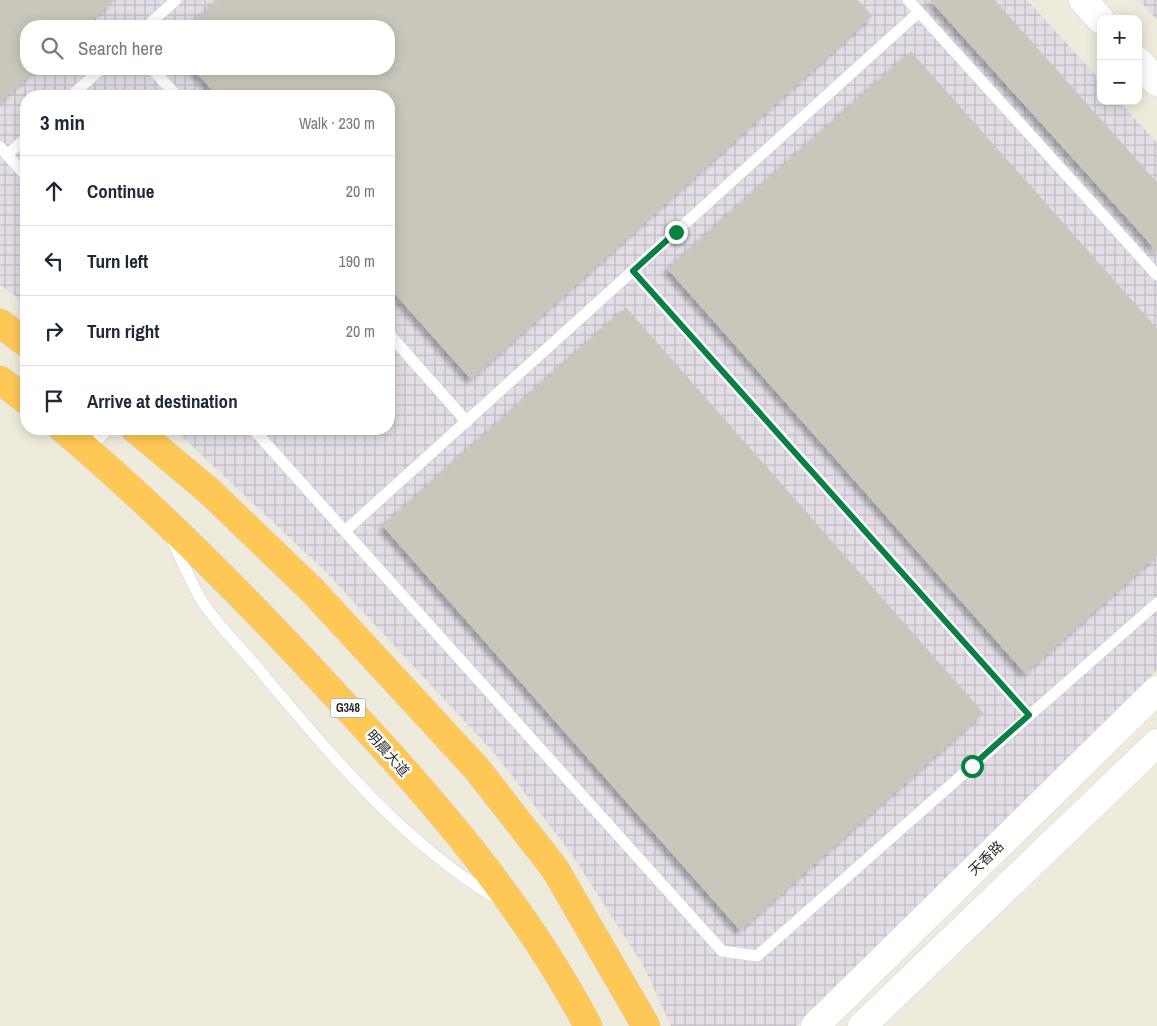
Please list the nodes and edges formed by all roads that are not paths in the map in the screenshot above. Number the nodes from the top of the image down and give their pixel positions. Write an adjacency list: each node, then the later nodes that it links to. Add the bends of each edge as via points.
1 (176, 0): 6 (lane)
2 (908, 0): 4 (lane)
3 (1083, 0): 5 (main road)
4 (919, 12): 16 (lane); 17 (lane)
5 (1097, 16)
6 (154, 20)
7 (1142, 66): 10 (main road)
8 (94, 75): 11 (lane)
9 (157, 75): 12 (lane)
10 (1157, 82)
11 (78, 90)
12 (171, 90)
13 (20, 142): 14 (lane)
14 (4, 151): 15 (lane)
15 (20, 169)
16 (633, 271): 23 (lane); 33 (lane)
17 (1157, 275)
18 (0, 323): 19 (highway)
19 (20, 338)
20 (395, 341): 23 (lane)
21 (0, 380): 22 (highway)
22 (20, 395)
23 (467, 422): 30 (lane)
24 (70, 435): 28 (highway, 明晨大道 / G348)
25 (103, 435): 28 (lane)
26 (142, 435): 37 (highway, via 208,491 312,590 477,769 555,869)
27 (258, 435): 30 (lane)
28 (88, 450): 29 (highway, 明晨大道 / G348)
29 (159, 514): 35 (highway, 明晨大道 / G348, via 268,621 367,728 436,806); 35 (lane, via 201,600 374,800 434,857 466,881)
30 (345, 531): 33 (lane, via 722,951 757,956)
31 (1157, 603): 33 (lane)
32 (1157, 690): 38 (main road, 天香路)
33 (1029, 715)
34 (1157, 743): 39 (main road)
35 (517, 911): 36 (highway, 明晨大道 / G348)
36 (588, 1026)
37 (646, 1026)
38 (815, 1026)
39 (862, 1026)

